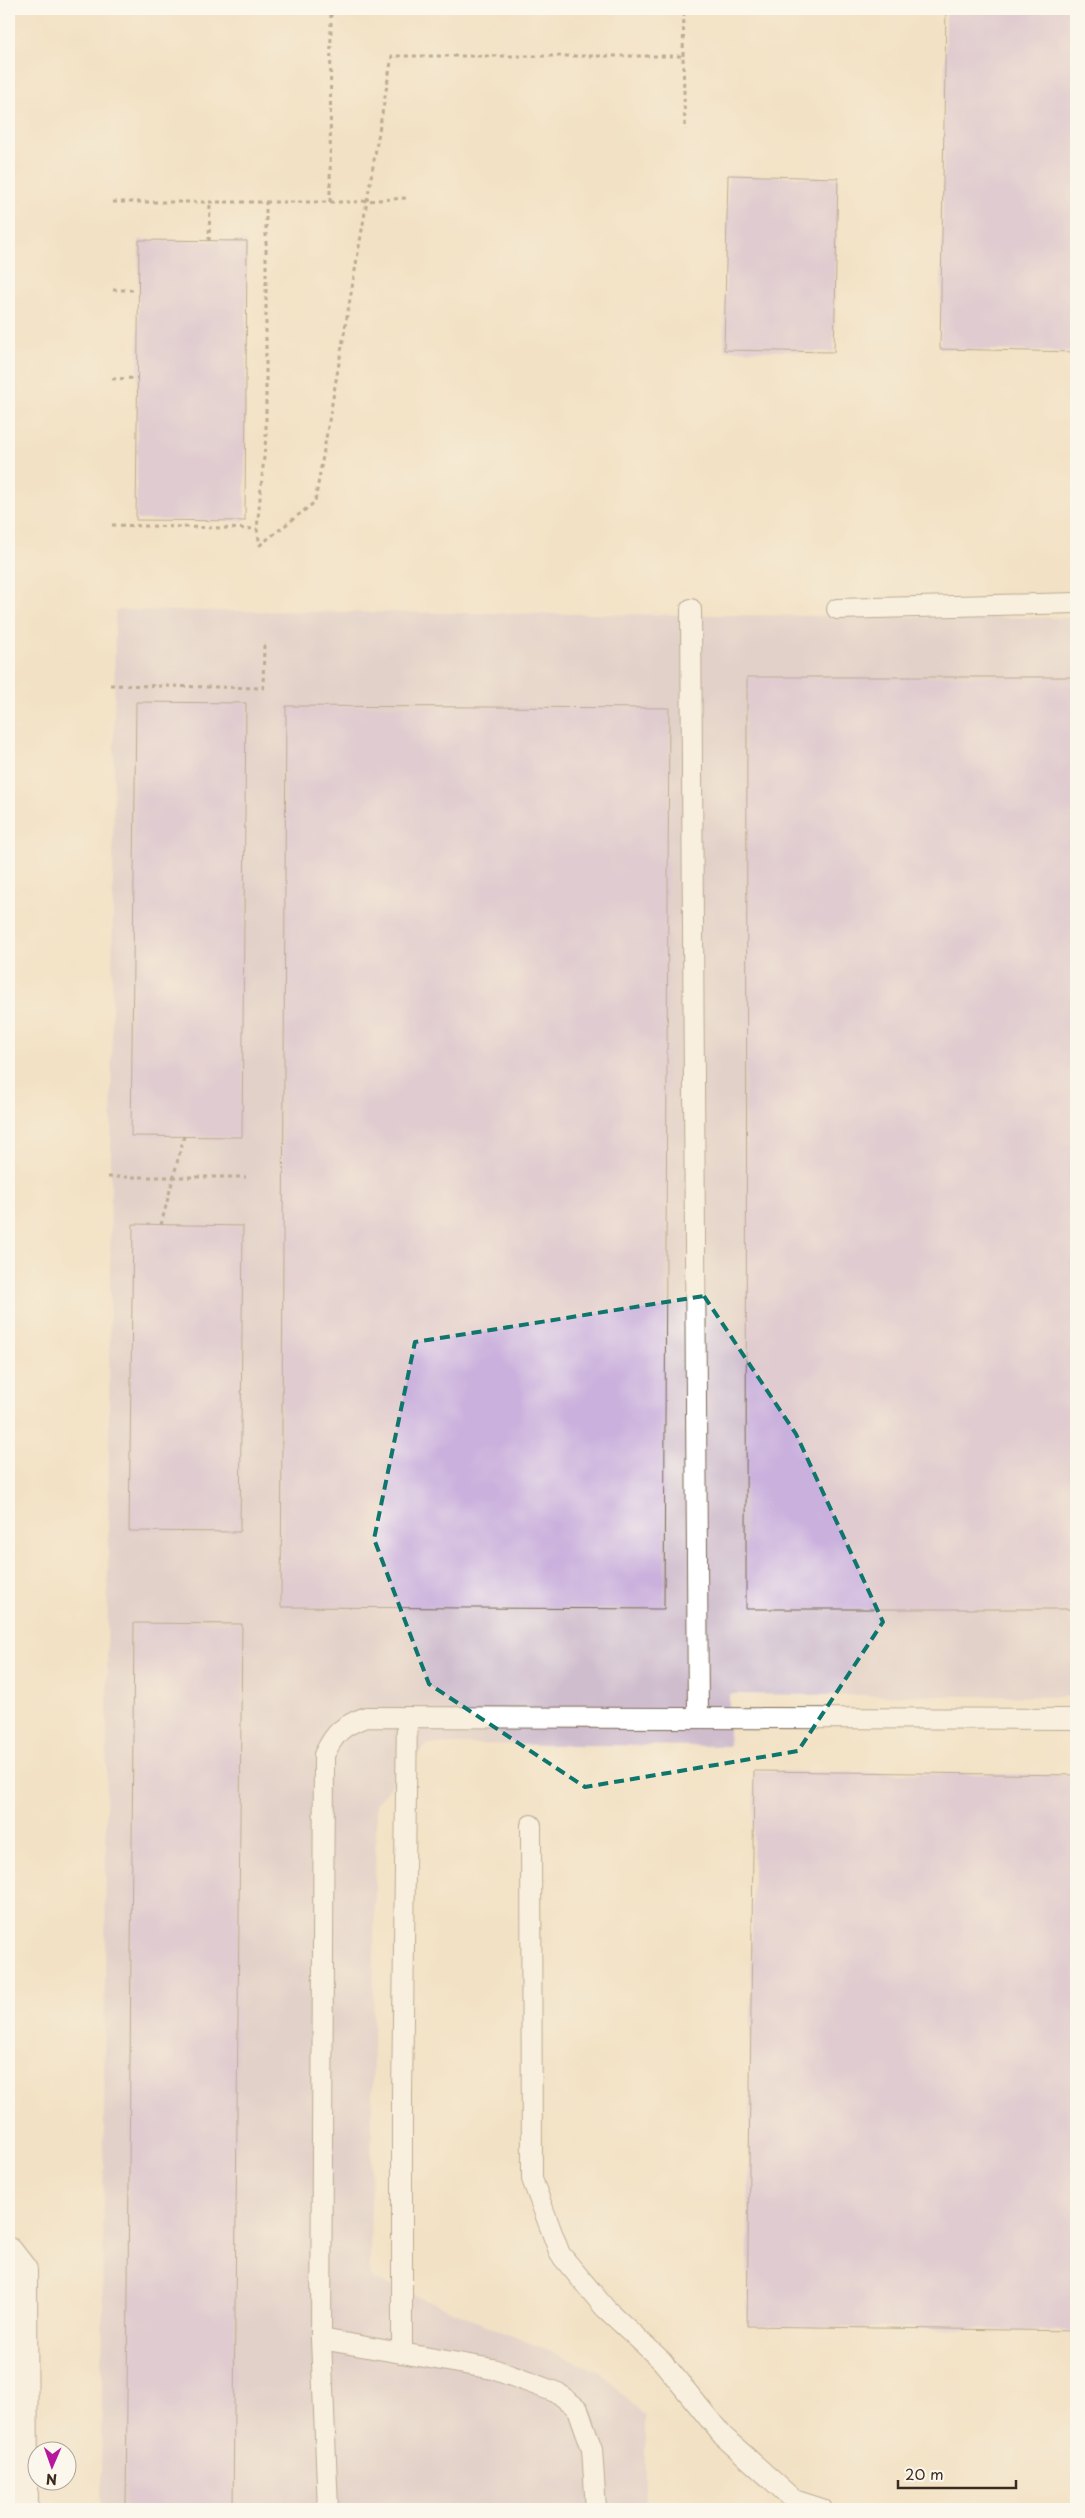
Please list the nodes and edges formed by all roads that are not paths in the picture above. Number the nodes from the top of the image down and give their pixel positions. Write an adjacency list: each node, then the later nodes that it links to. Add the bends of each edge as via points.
1 (1076, 603): 3 (lane)
2 (691, 609): 5 (lane)
3 (837, 609)
4 (407, 1717): 5 (lane); 9 (lane, via 366,1717 345,1724 324,1755); 10 (lane)
5 (698, 1718): 6 (lane)
6 (1076, 1719)
7 (531, 1825): 14 (lane, via 532,2179 560,2254 605,2308 662,2361 724,2436 794,2500)
8 (9, 2252): 11 (main road, via 23,2270)
9 (321, 2339): 10 (lane); 12 (lane)
10 (402, 2353): 13 (lane, via 493,2369 558,2393 578,2409 592,2449)
11 (24, 2509)
12 (328, 2509)
13 (596, 2509)
14 (822, 2509)

